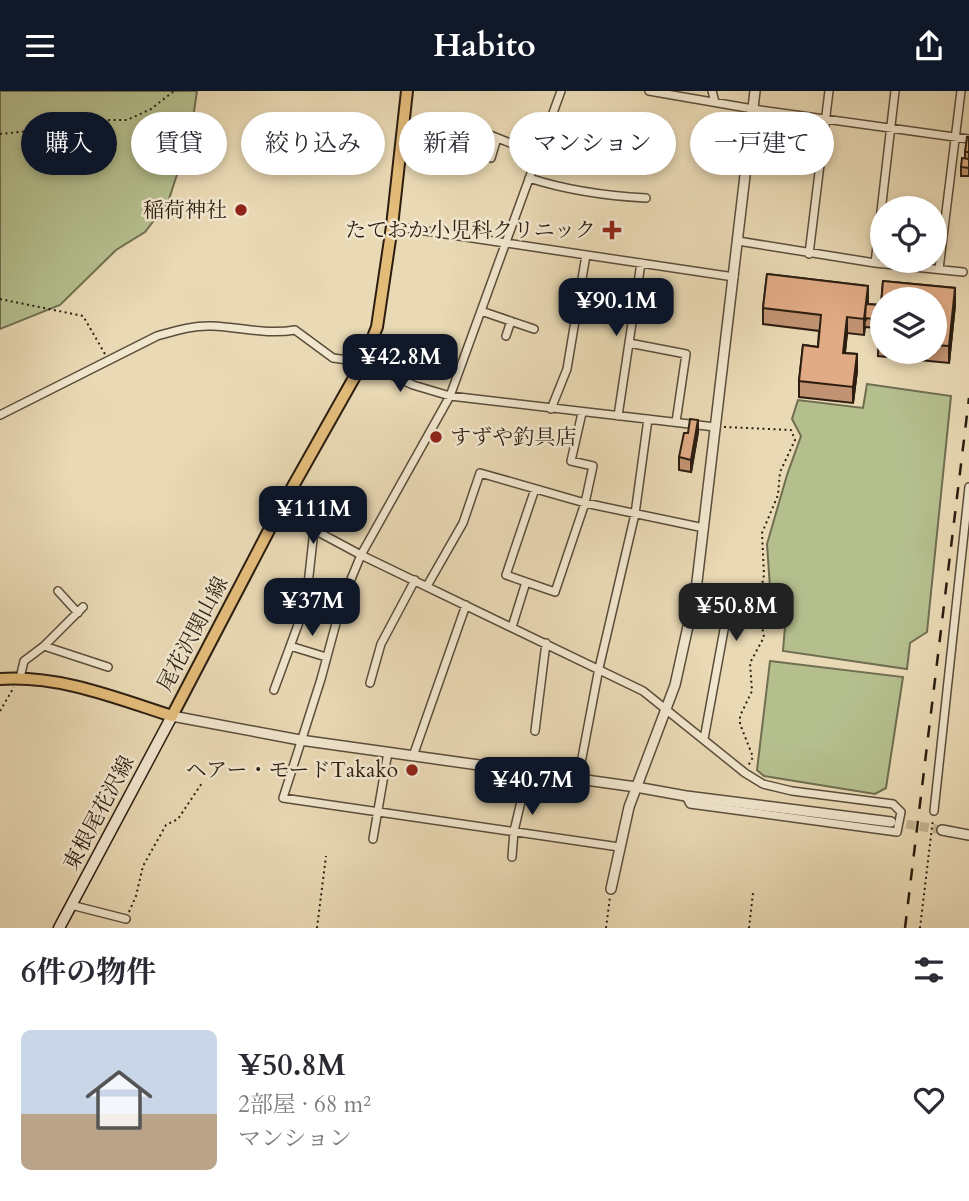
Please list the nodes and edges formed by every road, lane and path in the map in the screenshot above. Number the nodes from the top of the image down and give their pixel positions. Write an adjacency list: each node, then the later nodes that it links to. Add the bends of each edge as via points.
1 (174, 91): 17 (path, via 127,120 67,120 38,130)
2 (407, 91): 28 (main road, 尾花沢関山線)
3 (561, 91): 12 (street)
4 (649, 91): 10 (street)
5 (712, 91): 10 (street)
6 (755, 91): 11 (street)
7 (829, 91): 14 (street)
8 (895, 91): 16 (street)
9 (961, 91): 18 (street)
10 (715, 102): 11 (street)
11 (752, 109): 13 (street); 29 (street)
12 (553, 112)
13 (774, 112)
14 (826, 112)
15 (834, 120): 16 (street)
16 (891, 128): 18 (street); 25 (street)
17 (0, 134)
18 (956, 137): 20 (street); 27 (street)
19 (497, 138): 21 (street); 22 (street)
20 (969, 139)
21 (509, 143)
22 (495, 145)
23 (818, 175): 31 (street)
24 (529, 177): 26 (street, via 557,187); 30 (street)
25 (883, 196)
26 (646, 198)
27 (947, 207)
28 (392, 226): 30 (street); 45 (main road, 尾花沢関山線, via 377,327)
29 (738, 241): 31 (street); 37 (street)
30 (505, 242): 32 (street); 39 (street)
31 (809, 254): 33 (street)
32 (586, 255): 34 (street); 47 (street, via 567,369)
33 (870, 262)
34 (641, 263): 37 (street); 43 (street)
35 (947, 270): 36 (street)
36 (963, 272)
37 (734, 277): 53 (street)
38 (0, 299): 44 (path, via 83,316)
39 (481, 311): 40 (street); 46 (street)
40 (511, 321): 41 (street); 42 (street)
41 (534, 329)
42 (506, 336)
43 (629, 343): 50 (street); 52 (street, via 686,354)
44 (108, 359): 45 (street, via 157,336 210,326 277,333 295,330 333,358); 49 (street)
45 (363, 362): 46 (street); 57 (main road, 尾花沢関山線)
46 (450, 396): 47 (street); 62 (street)
47 (551, 409): 48 (street)
48 (582, 413): 50 (street); 56 (street, via 571,461 593,466)
49 (0, 415)
50 (618, 416): 51 (street)
51 (648, 419): 52 (street); 58 (street)
52 (676, 422): 53 (street)
53 (715, 427): 59 (street); 89 (path, via 791,430 795,440 762,533 764,575 758,605 764,637 750,663 752,691 740,716 752,757)
54 (969, 488): 60 (street)
55 (536, 489): 56 (street); 64 (street, via 506,575); 65 (street, via 481,473 463,523)
56 (585, 503): 58 (street); 64 (street, via 555,592)
57 (279, 511): 61 (street); 82 (main road, 尾花沢関山線)
58 (635, 514): 59 (street); 75 (street)
59 (704, 528): 66 (street)
60 (967, 528): 95 (street)
61 (314, 530): 62 (street); 72 (street, via 306,603)
62 (361, 555): 63 (street); 73 (street)
63 (415, 580): 65 (street); 78 (street, via 381,644)
64 (526, 582): 69 (street)
65 (427, 586): 68 (street)
66 (696, 590): 80 (street); 84 (street, via 730,597)
67 (58, 591): 71 (street, via 80,610)
68 (466, 605): 69 (street); 87 (street)
69 (512, 627): 70 (street)
70 (546, 643): 75 (street); 83 (street)
71 (44, 646): 74 (street); 76 (street, via 23,661)
72 (290, 646): 73 (street); 79 (street)
73 (326, 657): 85 (street)
74 (108, 667)
75 (599, 668): 80 (street); 90 (street)
76 (20, 678): 77 (main road, 尾花沢関山線); 81 (path); 82 (main road, 尾花沢関山線, via 54,680)
77 (0, 679)
78 (370, 683)
79 (274, 689)
80 (667, 709): 84 (street); 92 (street)
81 (0, 711)
82 (172, 716): 85 (street); 106 (main road, 東根尾花沢線)
83 (535, 731)
84 (704, 739): 89 (street)
85 (300, 740): 86 (street); 94 (street, via 283,798)
86 (388, 752): 87 (street); 94 (street)
87 (413, 756): 88 (street)
88 (528, 772): 90 (street); 98 (street)
89 (745, 772): 93 (street, via 763,784 792,791 893,804 901,811 897,832 690,804)
90 (578, 779): 92 (street)
91 (202, 783): 107 (path, via 178,819 166,825 143,866)
92 (636, 787): 93 (street); 101 (street)
93 (686, 796): 96 (street)
94 (377, 811): 98 (street); 100 (street)
95 (934, 811): 112 (path)
96 (891, 822)
97 (942, 830): 99 (street)
98 (514, 831): 101 (street); 103 (street)
99 (969, 835)
100 (373, 839)
101 (619, 847): 104 (street)
102 (326, 856): 109 (path)
103 (512, 857)
104 (611, 889): 110 (path)
105 (753, 893): 111 (path)
106 (71, 905): 107 (street); 108 (main road, 東根尾花沢線)
107 (126, 919)
108 (59, 928)
109 (317, 928)
110 (606, 928)
111 (749, 928)
112 (920, 928)

